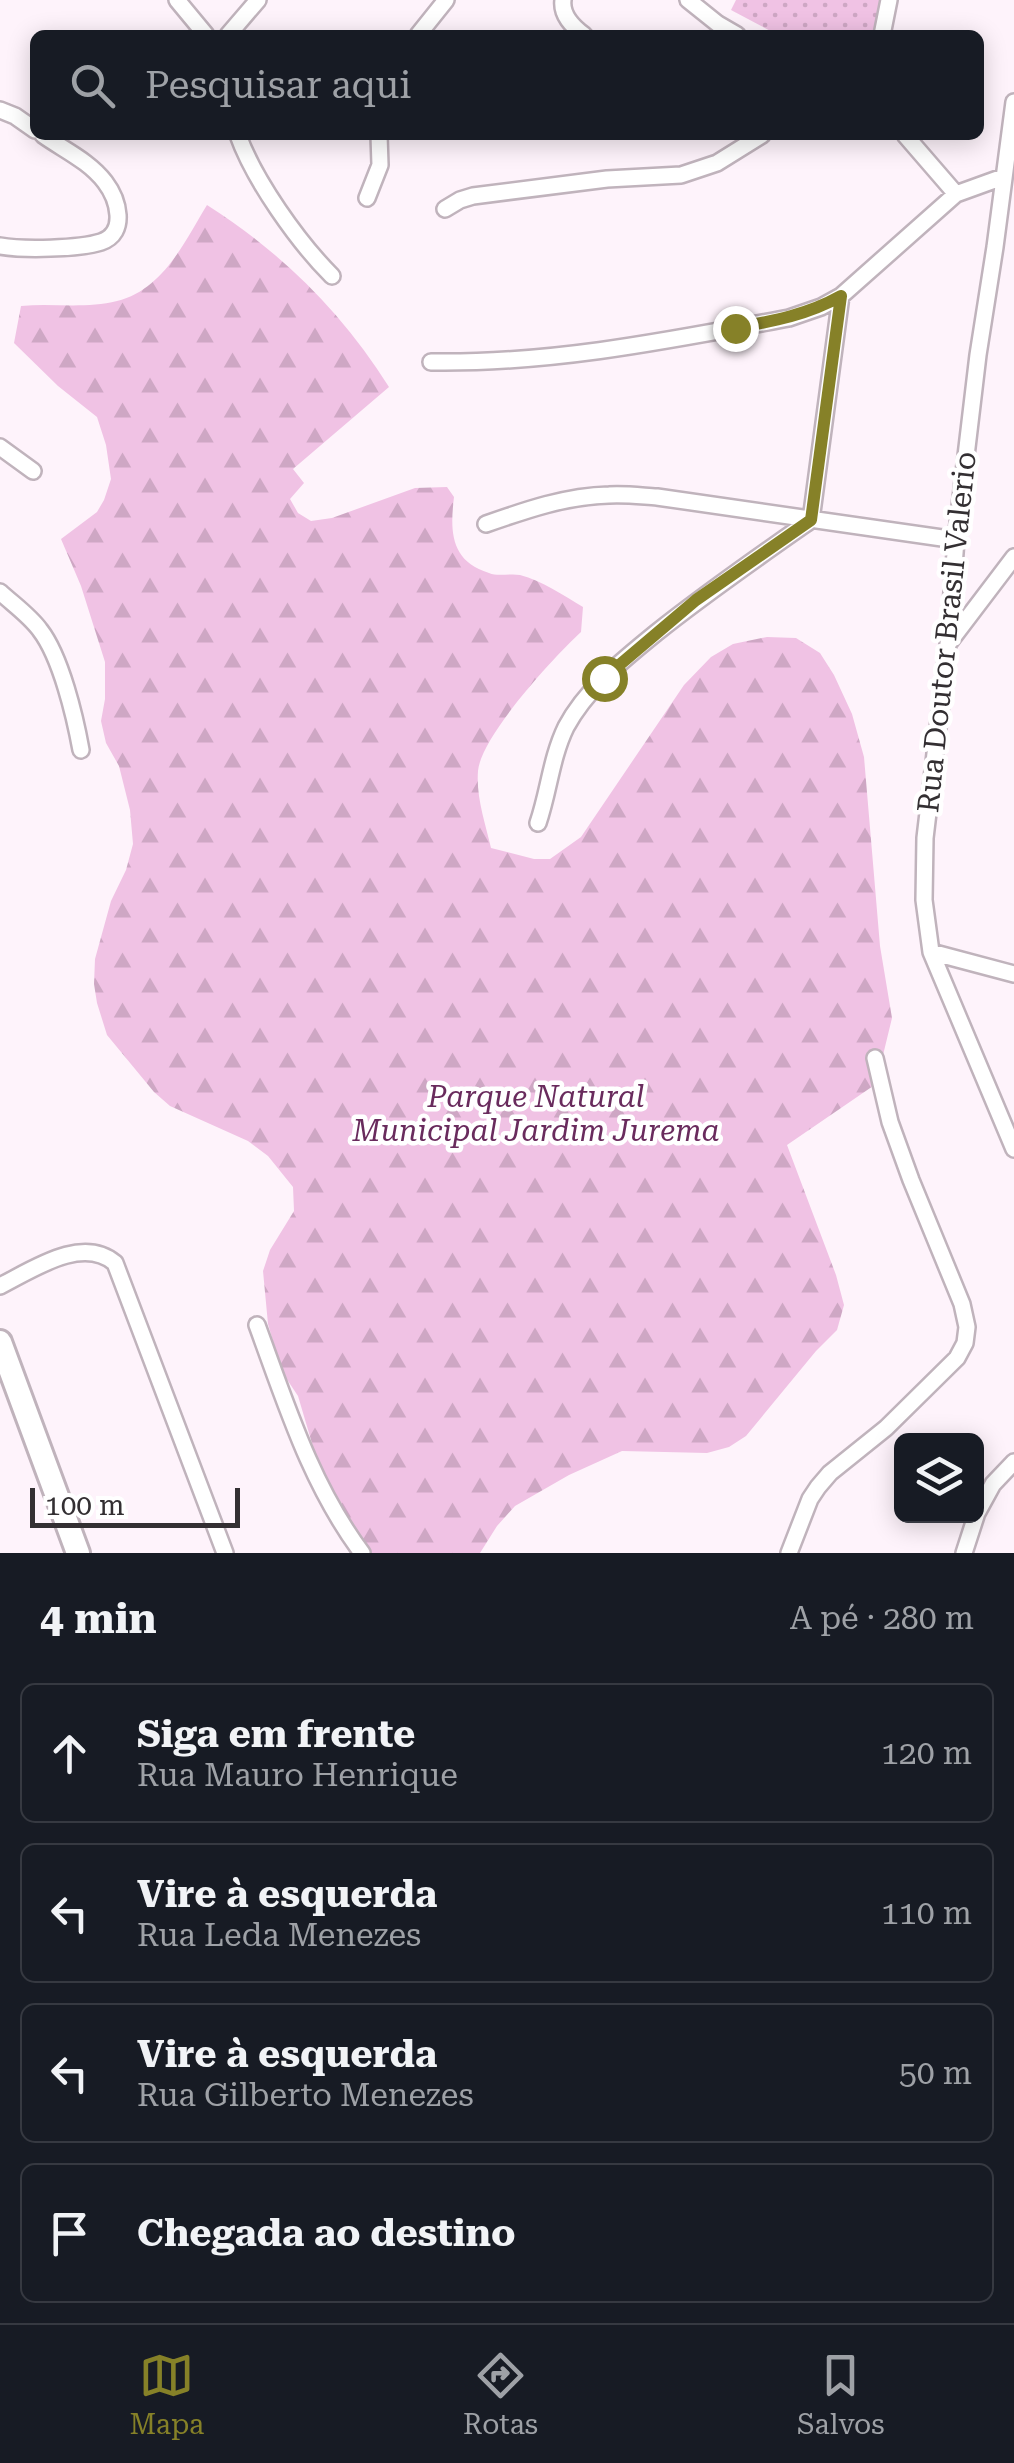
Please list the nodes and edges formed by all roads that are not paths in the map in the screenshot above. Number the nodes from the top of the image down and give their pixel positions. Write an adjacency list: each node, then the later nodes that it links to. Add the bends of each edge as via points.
1 (177, 0): 7 (street)
2 (258, 0): 8 (street)
3 (446, 0): 9 (street)
4 (563, 0): 10 (street, via 562,10)
5 (688, 0): 11 (street)
6 (890, 0): 12 (street)
7 (202, 30)
8 (232, 30)
9 (422, 30)
10 (579, 30)
11 (728, 30)
12 (883, 30)
13 (1014, 102): 21 (street, Rua Doutor Brasil Valerio)
14 (0, 110): 15 (street)
15 (30, 126)
16 (51, 140): 25 (street, via 105,181 119,219 114,232 104,241 68,246)
17 (240, 140): 26 (street, via 296,236)
18 (379, 140): 23 (street, via 380,165)
19 (749, 140): 24 (street, via 718,162 681,175 473,196)
20 (910, 140): 22 (street)
21 (1003, 177): 22 (street); 33 (street, Rua Doutor Brasil Valerio)
22 (956, 194): 27 (street)
23 (368, 198)
24 (445, 209)
25 (0, 246)
26 (332, 276)
27 (841, 296): 28 (street, via 789,318 571,355); 31 (street)
28 (431, 362)
29 (0, 448): 30 (street)
30 (34, 471)
31 (811, 520): 32 (street, via 610,494 537,506); 33 (street); 38 (street, via 696,600 584,700 554,757)
32 (486, 524)
33 (956, 540): 36 (street, Rua Doutor Brasil Valerio)
34 (1014, 557): 36 (street)
35 (0, 592): 37 (street, via 40,629 53,651)
36 (948, 644): 39 (street, Rua Doutor Brasil Valerio, via 925,838)
37 (81, 750)
38 (538, 823)
39 (931, 952): 40 (street); 42 (street, Rua Doutor Brasil Valerio)
40 (1014, 974)
41 (875, 1058): 52 (street, via 890,1122 968,1327 958,1358 818,1487)
42 (1014, 1149)
43 (0, 1286): 51 (street, via 78,1254 92,1252 116,1263)
44 (257, 1325): 49 (street, via 305,1454)
45 (0, 1342): 50 (main road)
46 (1014, 1462): 47 (street)
47 (984, 1500)
48 (973, 1523): 53 (street)
49 (353, 1550)
50 (78, 1553)
51 (225, 1553)
52 (788, 1553)
53 (964, 1553)

